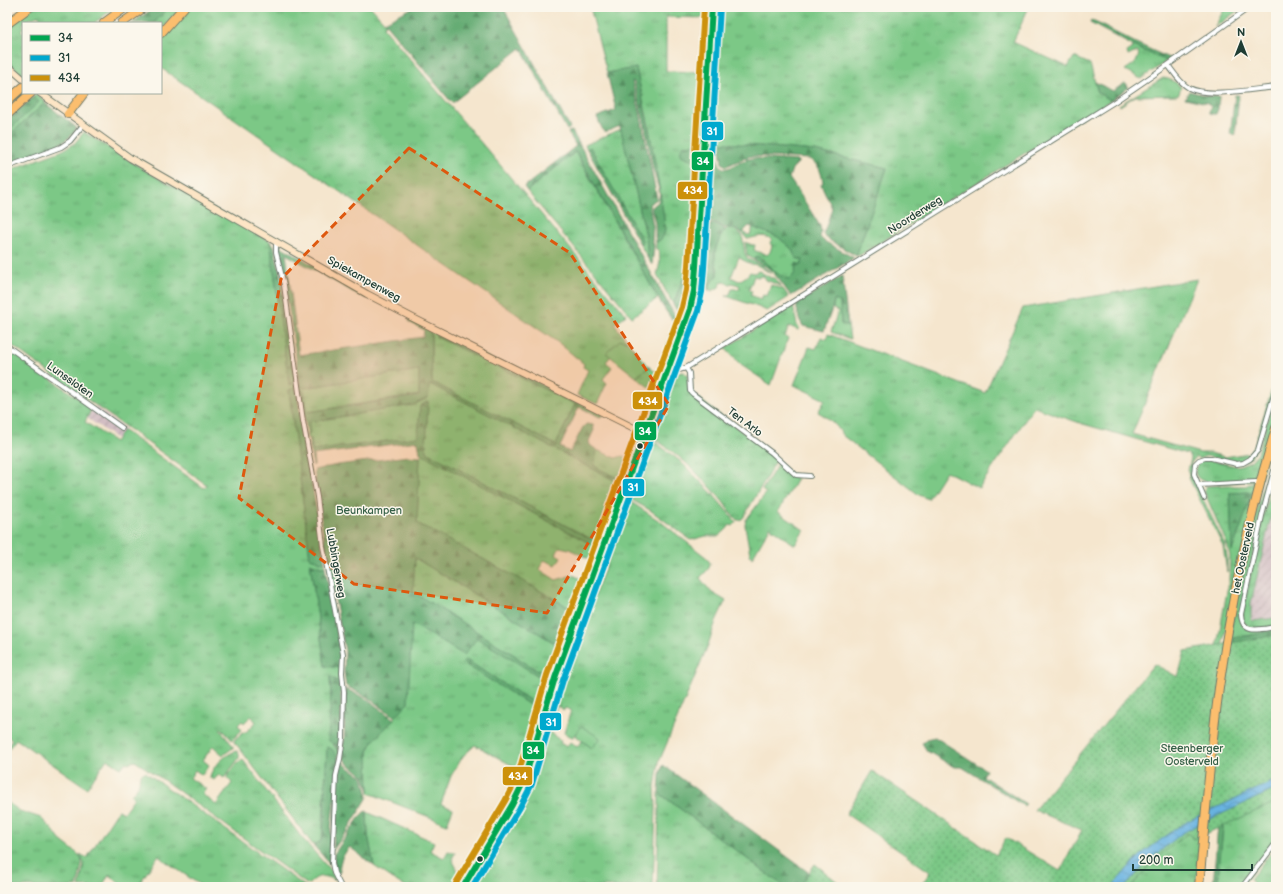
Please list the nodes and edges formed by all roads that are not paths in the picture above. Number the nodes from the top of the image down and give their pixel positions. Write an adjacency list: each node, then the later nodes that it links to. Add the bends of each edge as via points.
1 (30, 7): 9 (highway)
2 (126, 7): 7 (highway)
3 (145, 7): 8 (highway)
4 (184, 7): 10 (highway)
5 (712, 7): 26 (main road, via 694,291 688,316)
6 (1250, 7): 12 (street, Noorderweg)
7 (105, 22)
8 (123, 22)
9 (7, 24)
10 (162, 32)
11 (7, 65): 13 (main road)
12 (1168, 65): 14 (street, via 1184,84 1203,92); 27 (street, Noorderweg, via 1114,102)
13 (22, 78)
14 (1276, 87)
15 (22, 88): 19 (highway)
16 (30, 94): 21 (highway)
17 (41, 94): 20 (main road, Spiekampenweg)
18 (83, 94): 20 (highway)
19 (7, 101)
20 (68, 114): 22 (main road, Spiekampenweg)
21 (7, 115)
22 (83, 125): 23 (street, via 70,141 61,147); 24 (main road, Spiekampenweg, via 130,158)
23 (7, 167)
24 (276, 241): 31 (main road, Spiekampenweg, via 413,318); 41 (street, Lubbingerweg, via 323,546 343,654 343,738 336,776 332,863)
25 (7, 346): 29 (street, Lunssloten)
26 (668, 368): 27 (street); 31 (main road)
27 (686, 368): 33 (street, Ten Arlo, via 689,373 690,391 693,394 772,453 796,475)
28 (1276, 388): 35 (street, via 1258,450 1248,461 1240,464 1201,459 1195,464 1194,470)
29 (122, 428)
30 (1276, 428): 43 (highway, via 1236,588 1219,687)
31 (644, 433): 39 (main road, via 555,678 524,781)
32 (1276, 463): 37 (street, het Oosterveld, via 1241,614 1243,623 1248,628 1256,630)
33 (810, 476)
34 (1256, 482): 35 (street)
35 (1199, 485): 36 (street)
36 (1204, 498)
37 (1276, 627)
38 (1276, 843): 44 (street)
39 (481, 855): 40 (street); 42 (main road)
40 (488, 859)
41 (341, 887)
42 (463, 887)
43 (1199, 887)
44 (1242, 887)

